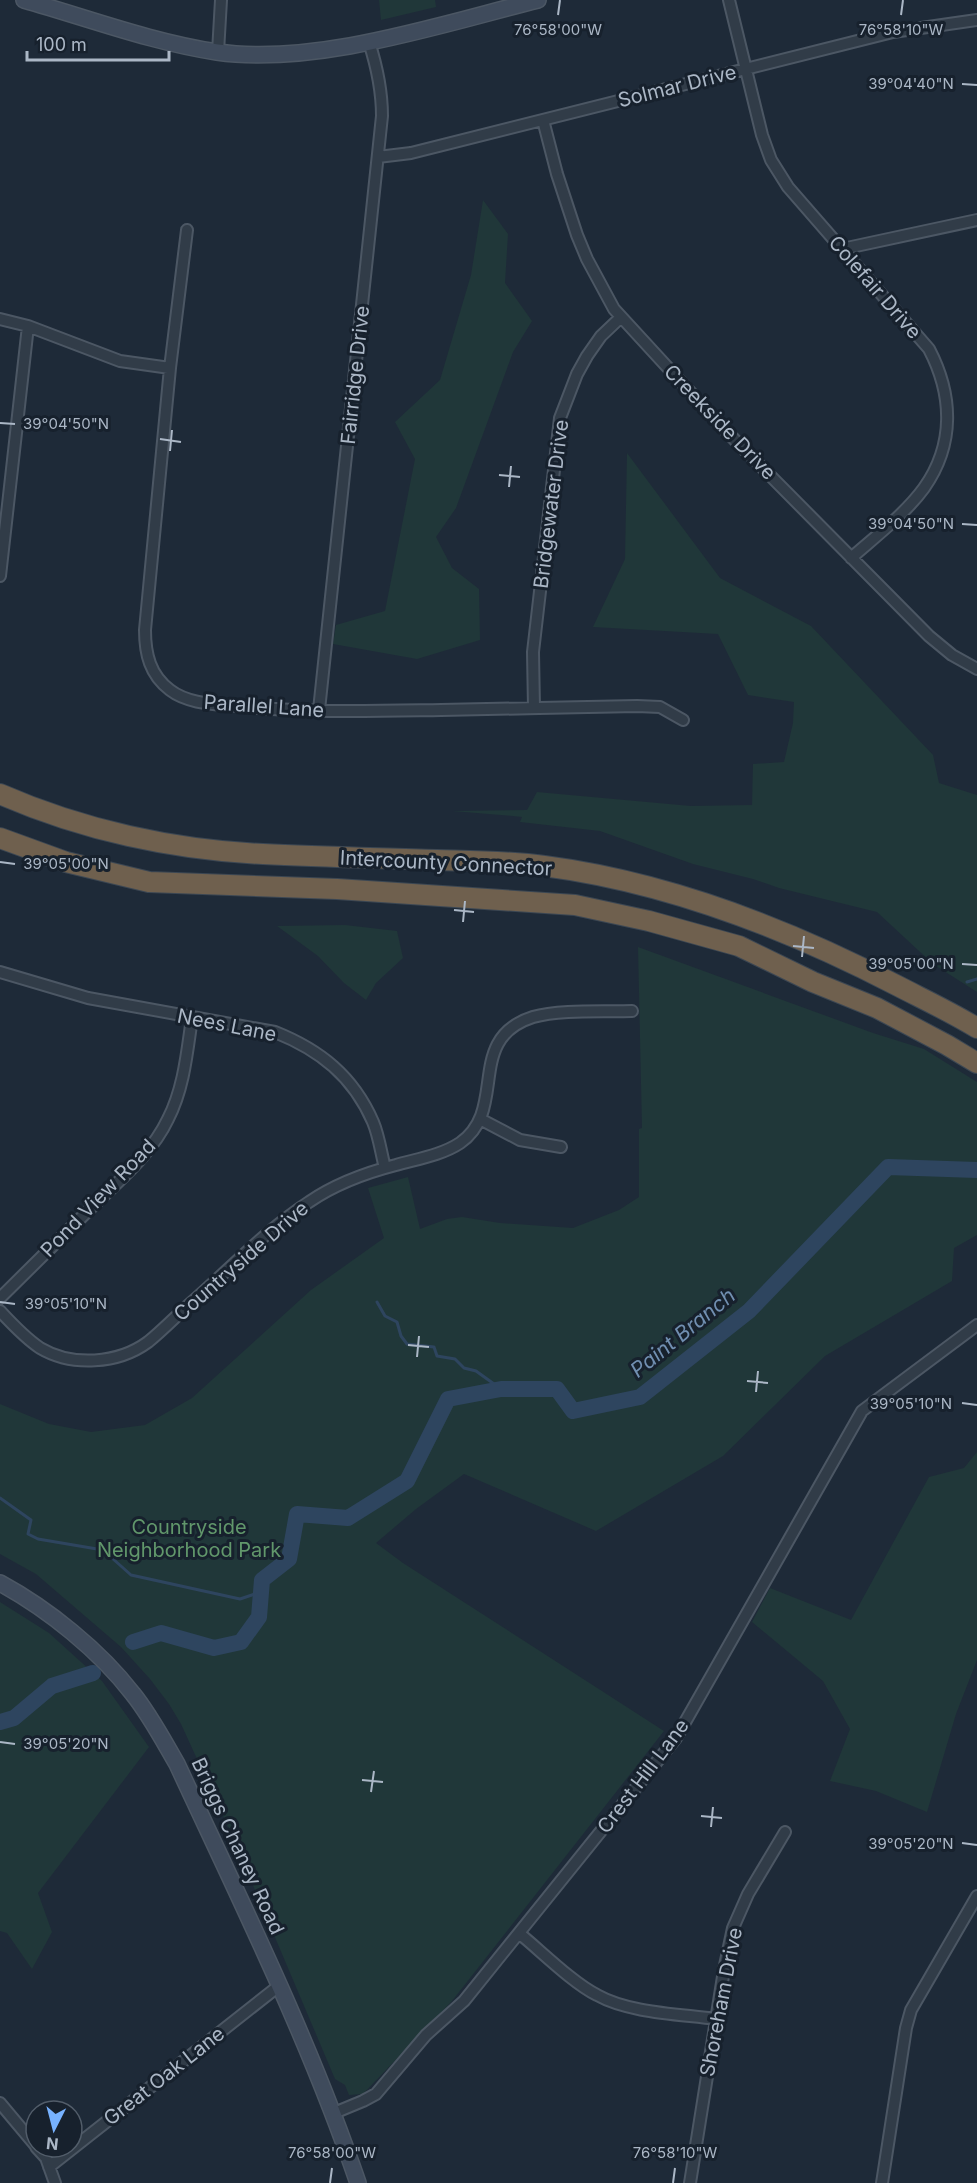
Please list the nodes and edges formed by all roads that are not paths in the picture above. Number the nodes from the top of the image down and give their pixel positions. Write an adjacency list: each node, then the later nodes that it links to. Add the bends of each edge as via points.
1 (24, 0): 7 (main road, via 154,39)
2 (221, 0): 7 (street)
3 (538, 0): 6 (main road)
4 (729, 0): 8 (street, Colefair Drive)
5 (977, 20): 8 (street, Solmar Drive, via 892,32)
6 (369, 42): 7 (main road, via 291,53); 10 (street, Fairridge Drive, via 382,90)
7 (218, 52)
8 (747, 68): 9 (street, Solmar Drive); 13 (street, Colefair Drive, via 771,160 788,188)
9 (543, 120): 10 (street, Solmar Drive, via 411,153); 14 (street, Creekside Drive, via 577,235)
10 (378, 157): 22 (street, Fairridge Drive)
11 (977, 220): 13 (street)
12 (187, 230): 17 (street, Parallel Lane)
13 (842, 249): 18 (street, Colefair Drive, via 929,349 944,384 948,411 943,451 924,488)
14 (621, 317): 18 (street, Creekside Drive); 21 (street, Bridgewater Drive, via 587,356 560,418 533,652)
15 (0, 319): 16 (street)
16 (28, 326): 17 (street, via 120,361); 19 (street)
17 (170, 368): 22 (street, Parallel Lane, via 145,630 150,665 172,692 197,702)
18 (851, 558): 20 (street, Creekside Drive, via 929,636 952,656)
19 (0, 576)
20 (977, 669)
21 (534, 708): 22 (street, Parallel Lane); 23 (street, Parallel Lane, via 660,707)
22 (320, 710)
23 (683, 720)
24 (0, 794): 29 (highway, Intercounty Connector, via 97,828 180,846 261,854 496,862 543,866 643,885 810,942)
25 (0, 838): 30 (highway, Intercounty Connector, via 66,862 149,882 337,889 575,905 649,921 739,946 877,1008)
26 (0, 972): 28 (street, Nees Lane, via 88,998)
27 (632, 1011): 31 (street, Countryside Drive, via 546,1014 515,1026 495,1047)
28 (192, 1018): 33 (street, Nees Lane, via 275,1032 301,1042 324,1058 348,1081 363,1103 374,1124); 34 (street, Pond View Road, via 178,1095 153,1144)
29 (970, 1023)
30 (977, 1063)
31 (480, 1119): 32 (street, via 520,1140); 33 (street, Countryside Drive, via 460,1142 436,1154)
32 (561, 1147)
33 (385, 1168): 35 (street, Countryside Drive, via 346,1181 309,1201 147,1343 119,1357 93,1361 41,1349)
34 (0, 1298)
35 (0, 1311)
36 (977, 1325): 40 (street, Crest Hill Lane, via 862,1411 676,1738)
37 (0, 1583): 41 (main road, Briggs Chaney Road, via 59,1623 109,1665 134,1695 177,1764)
38 (785, 1832): 42 (street, Shoreham Drive, via 748,1894 733,1928)
39 (977, 1896): 51 (street, via 910,2010)
40 (520, 1934): 42 (street, via 610,2002); 44 (street, Crest Hill Lane, via 464,2001 426,2035 376,2094)
41 (280, 1985): 44 (main road, Briggs Chaney Road); 47 (street, Great Oak Lane)
42 (716, 2019): 50 (street, Shoreham Drive)
43 (0, 2103): 45 (street)
44 (334, 2113): 49 (main road, Briggs Chaney Road)
45 (24, 2132)
46 (46, 2159): 47 (street)
47 (49, 2167): 48 (street)
48 (55, 2183)
49 (358, 2183)
50 (690, 2183)
51 (882, 2183)

